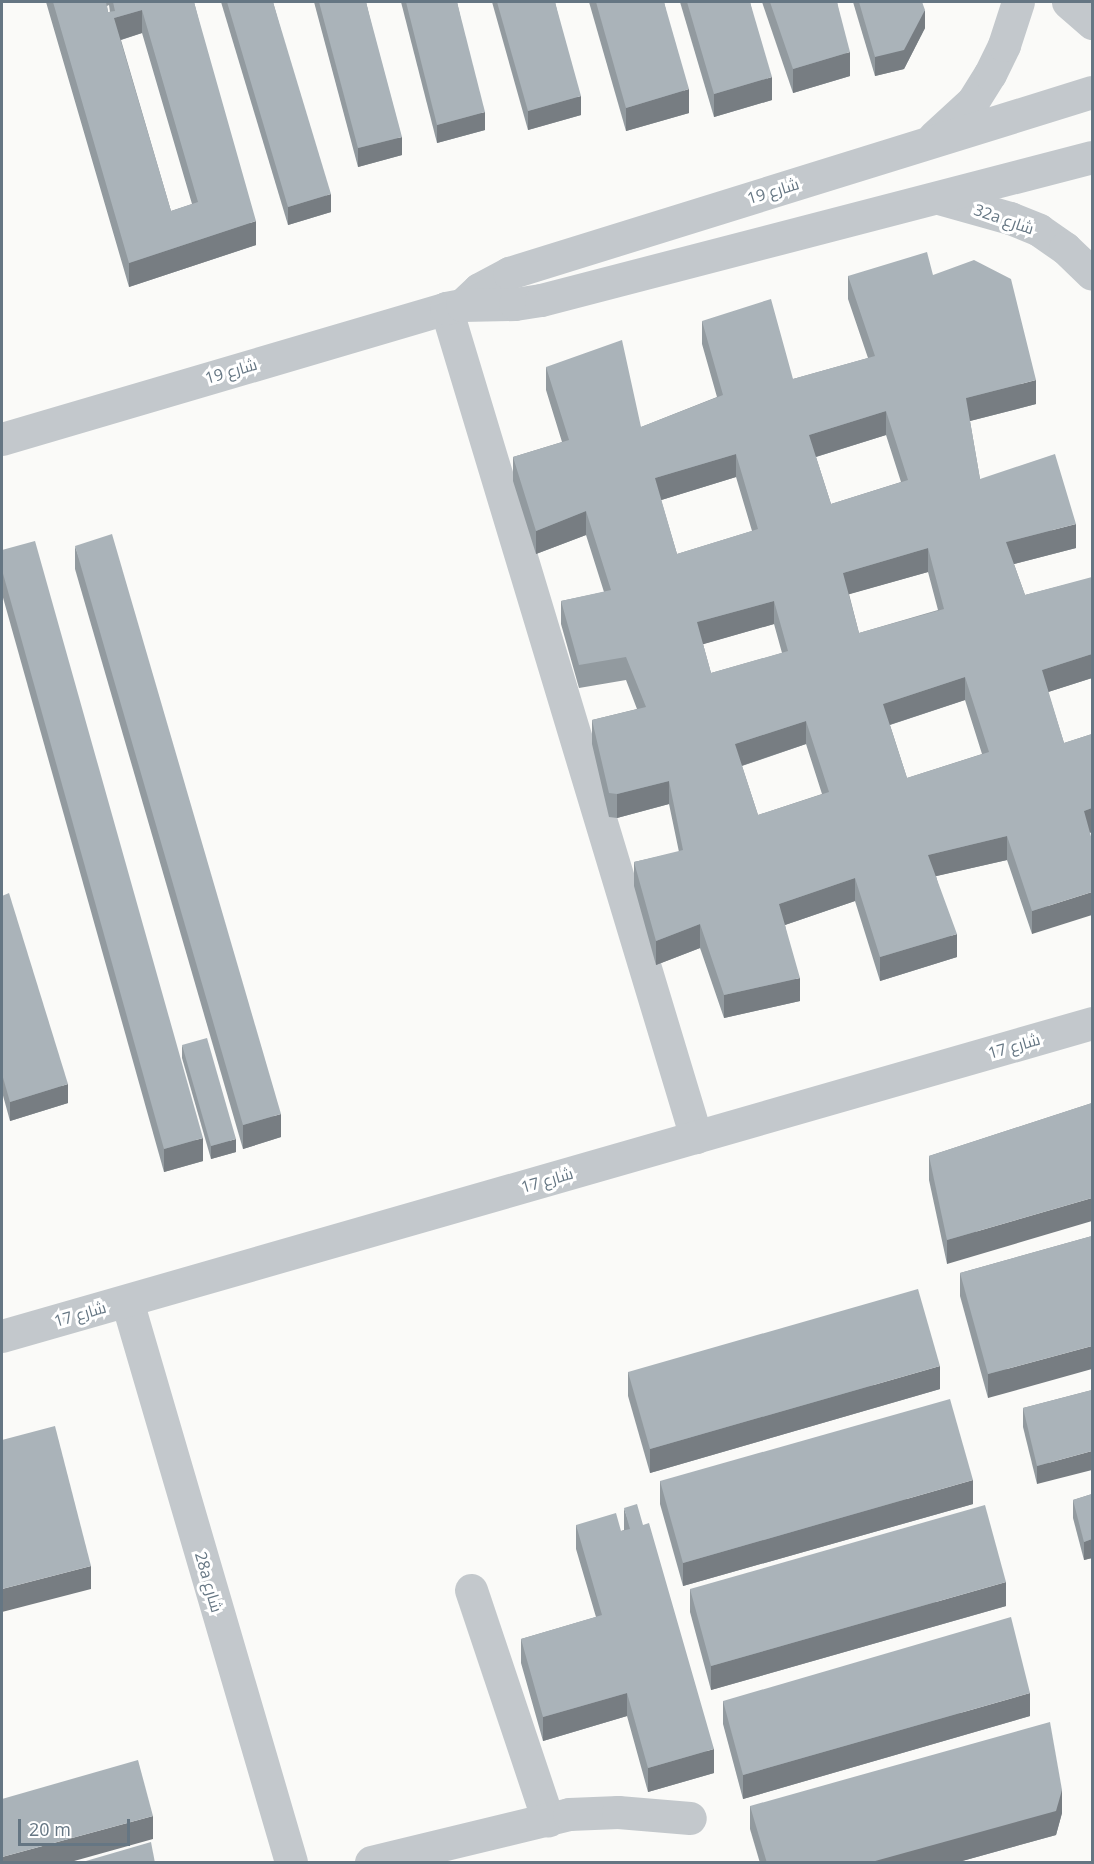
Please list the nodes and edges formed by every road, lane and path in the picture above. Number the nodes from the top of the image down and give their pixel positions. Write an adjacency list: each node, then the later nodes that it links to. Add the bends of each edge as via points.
1 (1018, 2): 5 (street, via 990,74 972,101)
2 (1068, 2): 3 (street)
3 (1092, 23)
4 (1092, 92): 5 (street, شارع 19)
5 (928, 142): 9 (street, شارع 19, via 509,273)
6 (1092, 157): 7 (street, شارع 19)
7 (937, 198): 8 (street, 32a شارع, via 1039,230); 9 (street, شارع 19, via 542,300 486,307)
8 (1092, 274)
9 (454, 306): 10 (street, شارع 19); 12 (street)
10 (2, 439)
11 (1092, 1023): 12 (street, شارع 17)
12 (696, 1137): 13 (street, شارع 17)
13 (127, 1301): 14 (street, شارع 17); 18 (street, 28a شارع)
14 (2, 1336)
15 (471, 1590): 17 (street)
16 (690, 1818): 17 (street, via 600,1812)
17 (548, 1820): 19 (street)
18 (291, 1863)
19 (371, 1863)

